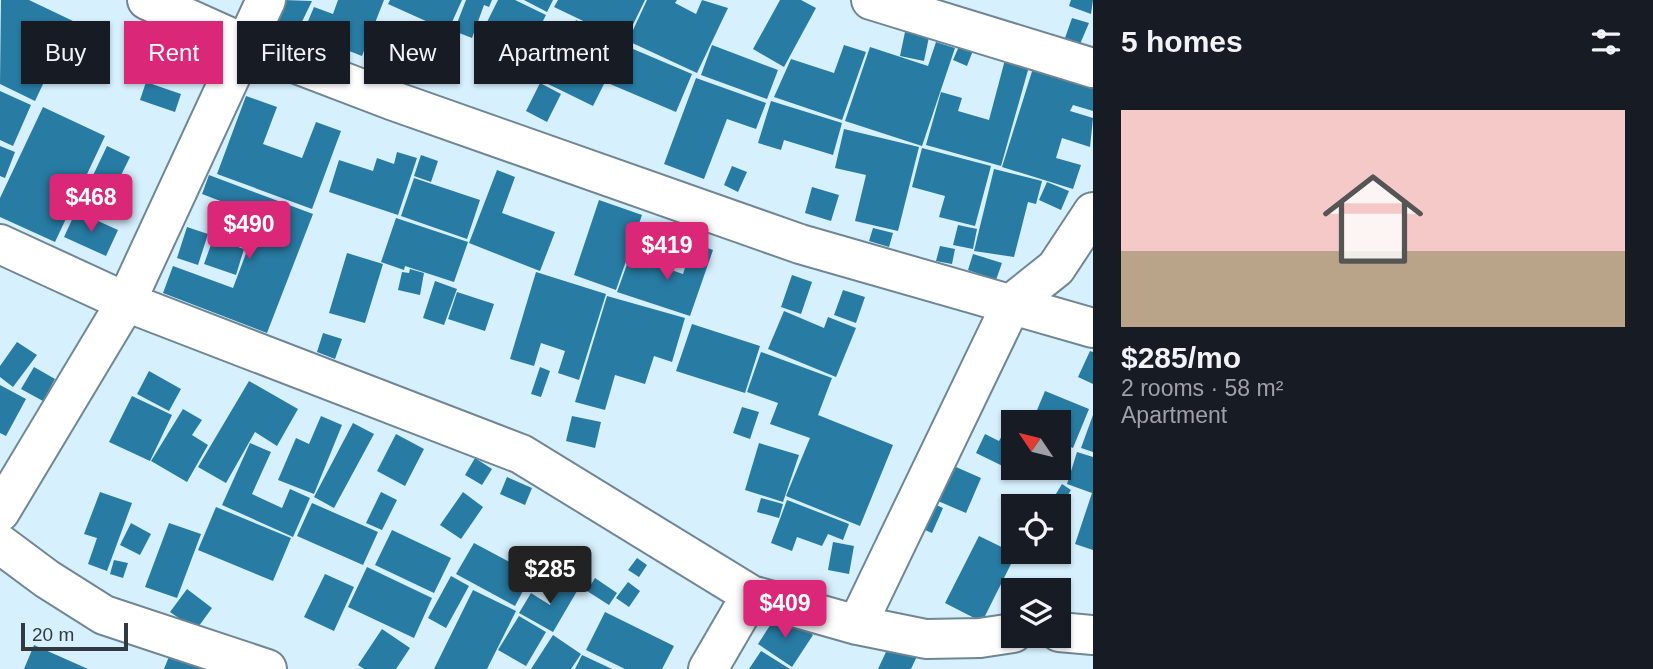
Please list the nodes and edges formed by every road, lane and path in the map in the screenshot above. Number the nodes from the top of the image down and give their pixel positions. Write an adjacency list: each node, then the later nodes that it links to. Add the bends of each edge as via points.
1 (147, 0): 5 (street)
2 (266, 0): 4 (street)
3 (871, 0): 7 (street)
4 (257, 21)
5 (237, 40)
6 (237, 66): 11 (street)
7 (1093, 68)
8 (349, 84): 12 (street, via 800,244)
9 (1093, 212): 12 (street, via 1056,268)
10 (0, 244): 11 (street)
11 (126, 302): 14 (street); 16 (street, via 521,454)
12 (1012, 303): 13 (street); 17 (street)
13 (1093, 328)
14 (0, 512)
15 (0, 544): 21 (street, via 104,615)
16 (751, 595): 17 (street); 22 (street)
17 (857, 625): 19 (street, via 926,639)
18 (1071, 633): 20 (street)
19 (1001, 635)
20 (1093, 635)
21 (267, 669)
22 (708, 669)

